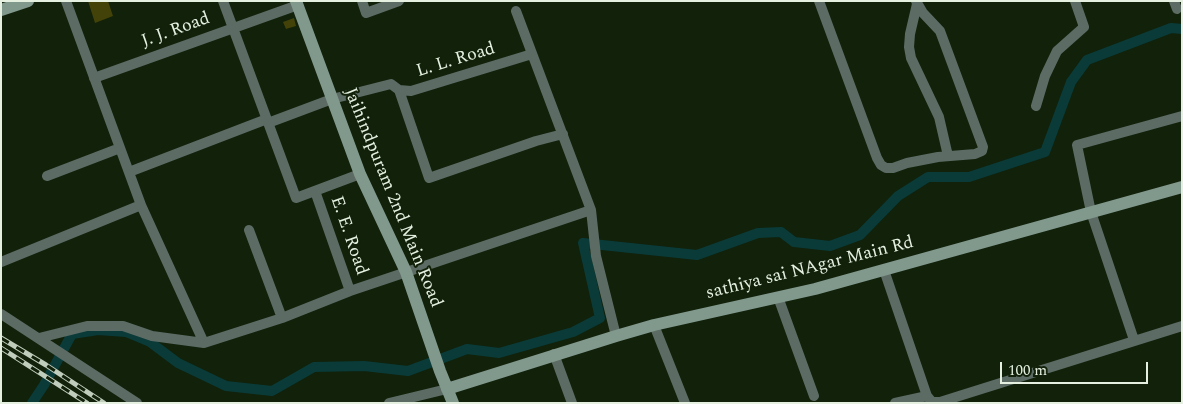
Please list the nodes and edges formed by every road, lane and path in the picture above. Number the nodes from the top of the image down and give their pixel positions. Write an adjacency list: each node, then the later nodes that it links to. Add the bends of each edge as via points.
1 (28, 1): 10 (street)
2 (66, 1): 14 (street)
3 (223, 1): 12 (street)
4 (362, 1): 5 (street, via 366,13)
5 (399, 1)
6 (819, 1): 22 (street, via 881,165 893,168)
7 (1075, 1): 17 (street, via 1084,28 1057,51)
8 (917, 2): 22 (street, via 910,34 911,58 939,117); 22 (street, via 940,31 983,147 975,154)
9 (297, 3): 12 (street, J. J. Road); 16 (street, Jaihindpuram 2nd Main Road)
10 (1, 10)
11 (516, 10): 13 (street)
12 (234, 28): 14 (street, J. J. Road); 19 (street)
13 (532, 54): 15 (street, L. L. Road, via 411,91); 20 (street)
14 (94, 78): 21 (street)
15 (400, 90): 16 (street, L. L. Road, via 391,84); 20 (street, via 429,178)
16 (332, 99): 19 (street, L. L. Road); 24 (street, Jaihindpuram 2nd Main Road)
17 (1036, 106)
18 (1182, 116): 30 (street, via 1077,145)
19 (268, 121): 23 (street, L. L. Road); 27 (street, via 296,198)
20 (562, 134): 29 (street)
21 (120, 148): 23 (street); 25 (street)
22 (948, 156)
23 (129, 172): 28 (street)
24 (360, 174): 27 (street); 34 (street, Jaihindpuram 2nd Main Road)
25 (47, 176)
26 (1182, 187): 30 (street, sathiya sai NAgar Main Rd)
27 (315, 191): 35 (street, E. E. Road)
28 (141, 206): 32 (street); 44 (street)
29 (591, 210): 34 (street); 41 (street, via 596,256)
30 (1090, 212): 33 (street, sathiya sai NAgar Main Rd); 43 (street)
31 (249, 230): 38 (street)
32 (1, 262)
33 (884, 270): 36 (street, sathiya sai NAgar Main Rd); 48 (street)
34 (406, 272): 35 (street); 46 (street, Jaihindpuram 2nd Main Road)
35 (350, 291): 38 (street)
36 (778, 297): 39 (street, sathiya sai NAgar Main Rd); 47 (street)
37 (1, 314): 42 (street)
38 (282, 318): 44 (street)
39 (654, 325): 41 (street, sathiya sai NAgar Main Rd); 53 (street)
40 (1182, 326): 43 (street)
41 (616, 336): 45 (street, sathiya sai NAgar Main Rd)
42 (39, 338): 44 (street, via 87,326 123,326 152,336); 49 (street)
43 (1134, 340): 48 (street, via 940,402 932,402)
44 (204, 343)
45 (554, 354): 46 (street, sathiya sai NAgar Main Rd); 52 (street)
46 (447, 389): 50 (street); 51 (street, Jaihindpuram 2nd Main Road)
47 (814, 396)
48 (927, 396): 54 (street)
49 (137, 403)
50 (389, 403)
51 (453, 403)
52 (572, 403)
53 (685, 403)
54 (895, 403)

